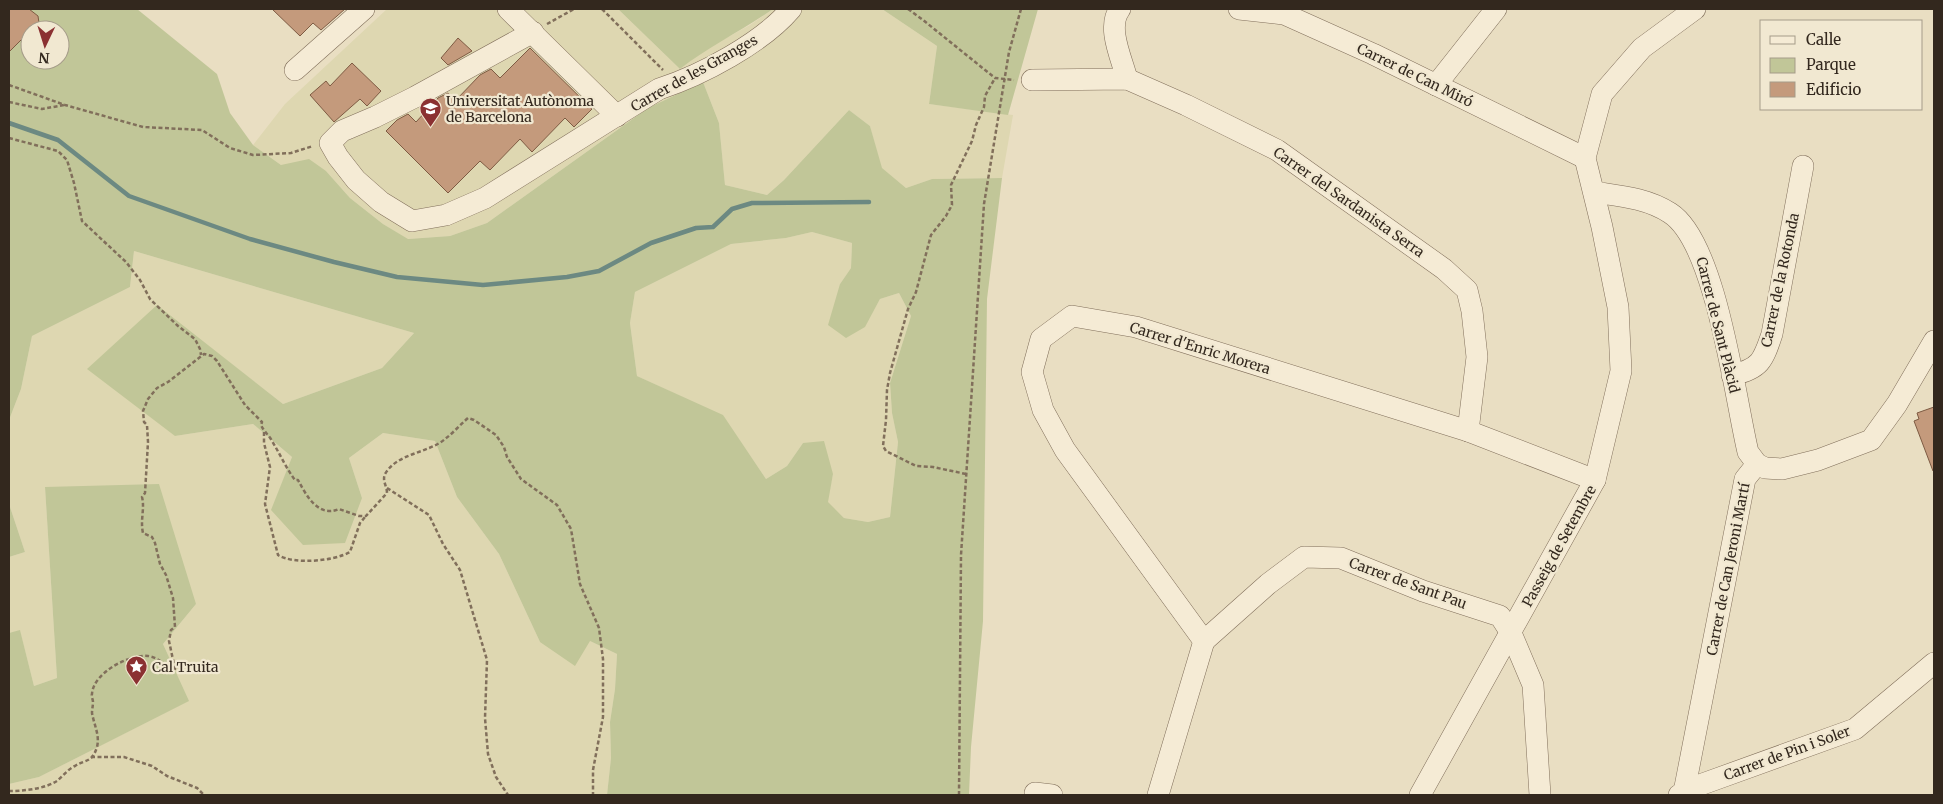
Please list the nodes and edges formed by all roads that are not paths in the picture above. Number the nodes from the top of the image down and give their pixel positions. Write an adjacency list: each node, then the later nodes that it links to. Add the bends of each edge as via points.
1 (364, 9): 11 (street)
2 (508, 9): 9 (street, Carrer de les Granges)
3 (791, 9): 15 (street, Carrer de les Granges, via 758,39 711,66 659,89)
4 (1106, 9): 10 (street)
5 (1120, 9): 10 (street, via 1115,19)
6 (1239, 9): 14 (street, Carrer de Can Miró, via 1284,14)
7 (1496, 9): 14 (street)
8 (1695, 9): 16 (street, via 1642,48 1602,94)
9 (532, 32): 15 (street, Carrer de les Granges); 15 (street, Carrer de les Granges, via 415,97 342,131 330,143 338,157 356,180 381,202 412,221 446,216 485,198)
10 (1115, 32): 12 (street)
11 (295, 70)
12 (1127, 79): 13 (street, Carrer del Sardanista Serra); 21 (street, Carrer del Sardanista Serra, via 1277,150 1444,269 1467,290 1476,357)
13 (1032, 80)
14 (1436, 85): 16 (street, Carrer de Can Miró)
15 (617, 116)
16 (1585, 158): 18 (street, Passeig de Setembre)
17 (1803, 166): 20 (street, Carrer de la Rotonda, via 1768,348 1756,367)
18 (1594, 192): 20 (street, Carrer de Sant Plàcid, via 1652,203 1672,214 1689,233 1700,252 1711,284); 23 (street, Passeig de Setembre, via 1618,308 1621,370)
19 (1934, 341): 22 (street, Carrer de Can Jeroni Martí, via 1897,404 1871,440 1791,468 1774,469)
20 (1732, 375): 22 (street, Carrer de Sant Plàcid, via 1748,452)
21 (1468, 432): 23 (street, Carrer d'Enric Morera); 25 (street, Carrer d'Enric Morera, via 1136,327 1072,316 1041,339 1032,372 1043,410 1065,450)
22 (1757, 464): 27 (street, Carrer de Can Jeroni Martí, via 1745,479)
23 (1595, 480): 24 (street, Passeig de Setembre)
24 (1510, 634): 25 (street, Carrer de Sant Pau, via 1500,616 1423,591 1340,558 1304,557); 29 (street, Passeig de Setembre); 30 (street, Carrer de Sant Pau, via 1533,685)
25 (1204, 641): 28 (street)
26 (1934, 663): 27 (street, Carrer de Pin i Soler, via 1855,729)
27 (1682, 794)
28 (1158, 795)
29 (1420, 795)
30 (1540, 795)

